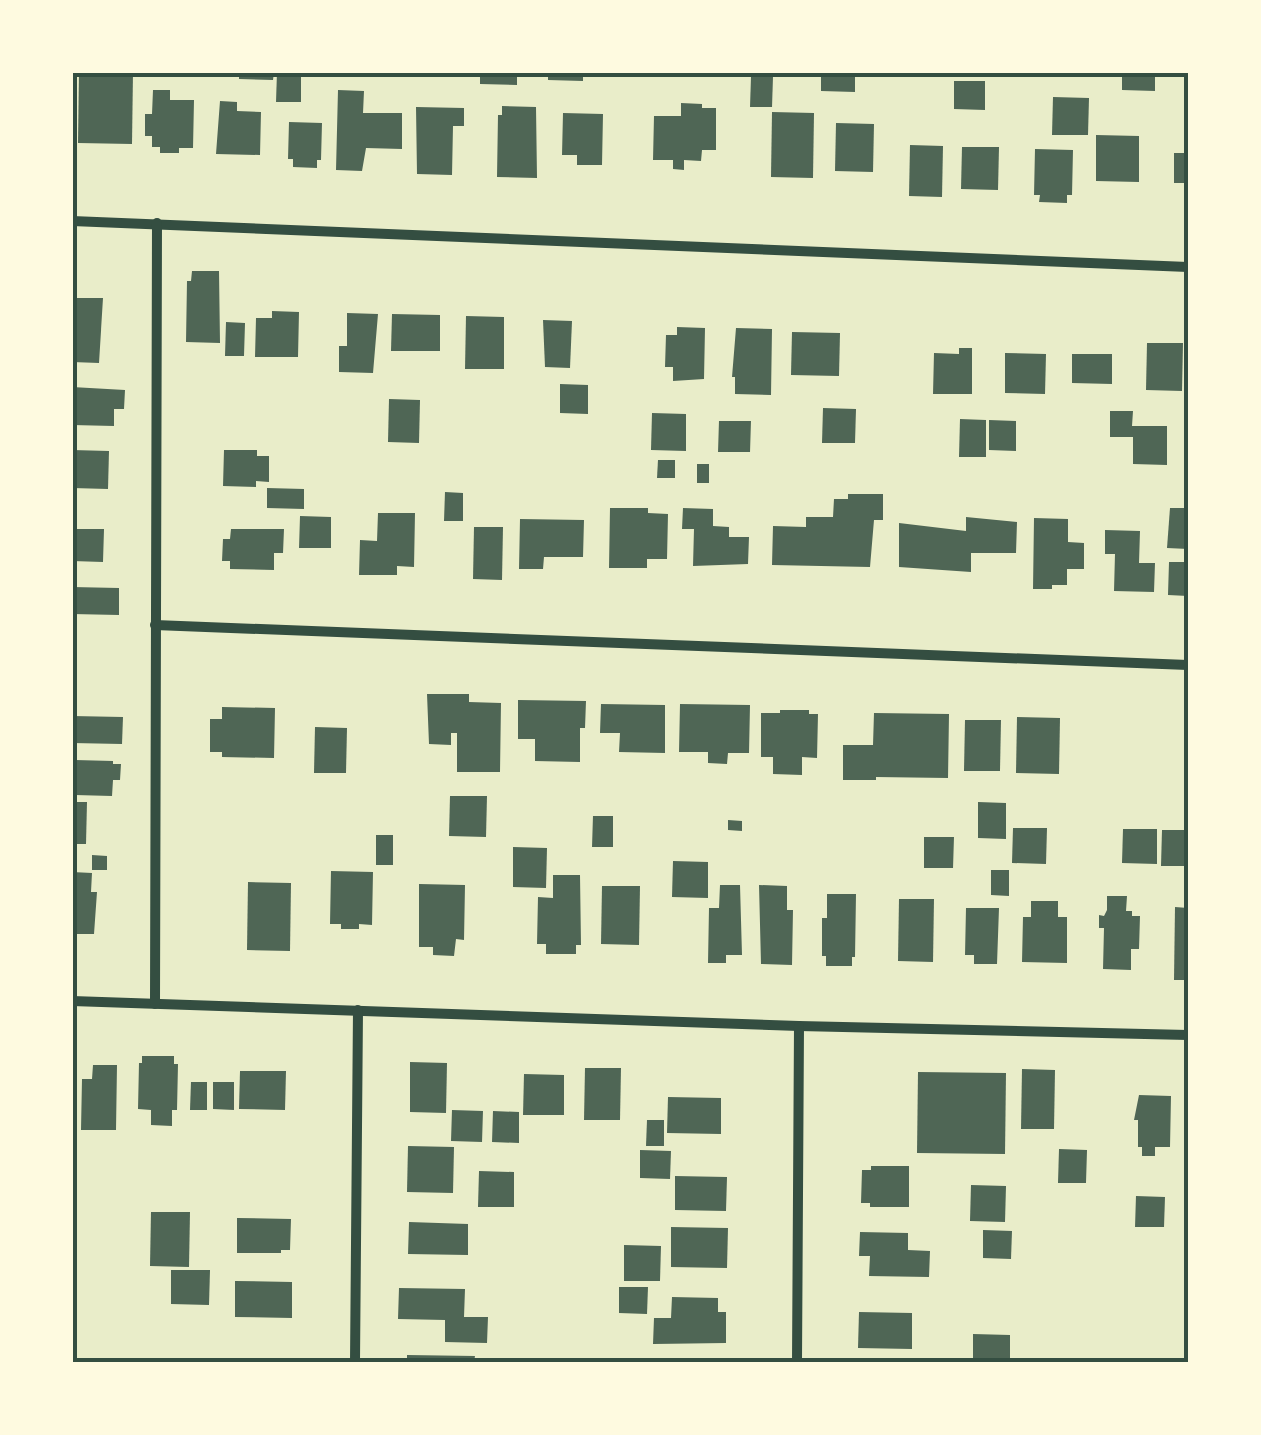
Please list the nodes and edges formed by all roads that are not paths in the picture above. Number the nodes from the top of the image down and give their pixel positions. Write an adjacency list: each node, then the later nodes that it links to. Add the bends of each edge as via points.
1 (72, 221): 2 (street)
2 (157, 223): 3 (street); 4 (street)
3 (1188, 267)
4 (156, 626): 5 (street); 7 (street)
5 (1188, 665)
6 (72, 1001): 7 (street)
7 (154, 1004): 8 (street)
8 (358, 1010): 9 (street); 11 (street)
9 (799, 1026): 10 (street); 12 (street)
10 (1188, 1035)
11 (355, 1362)
12 (797, 1362)

